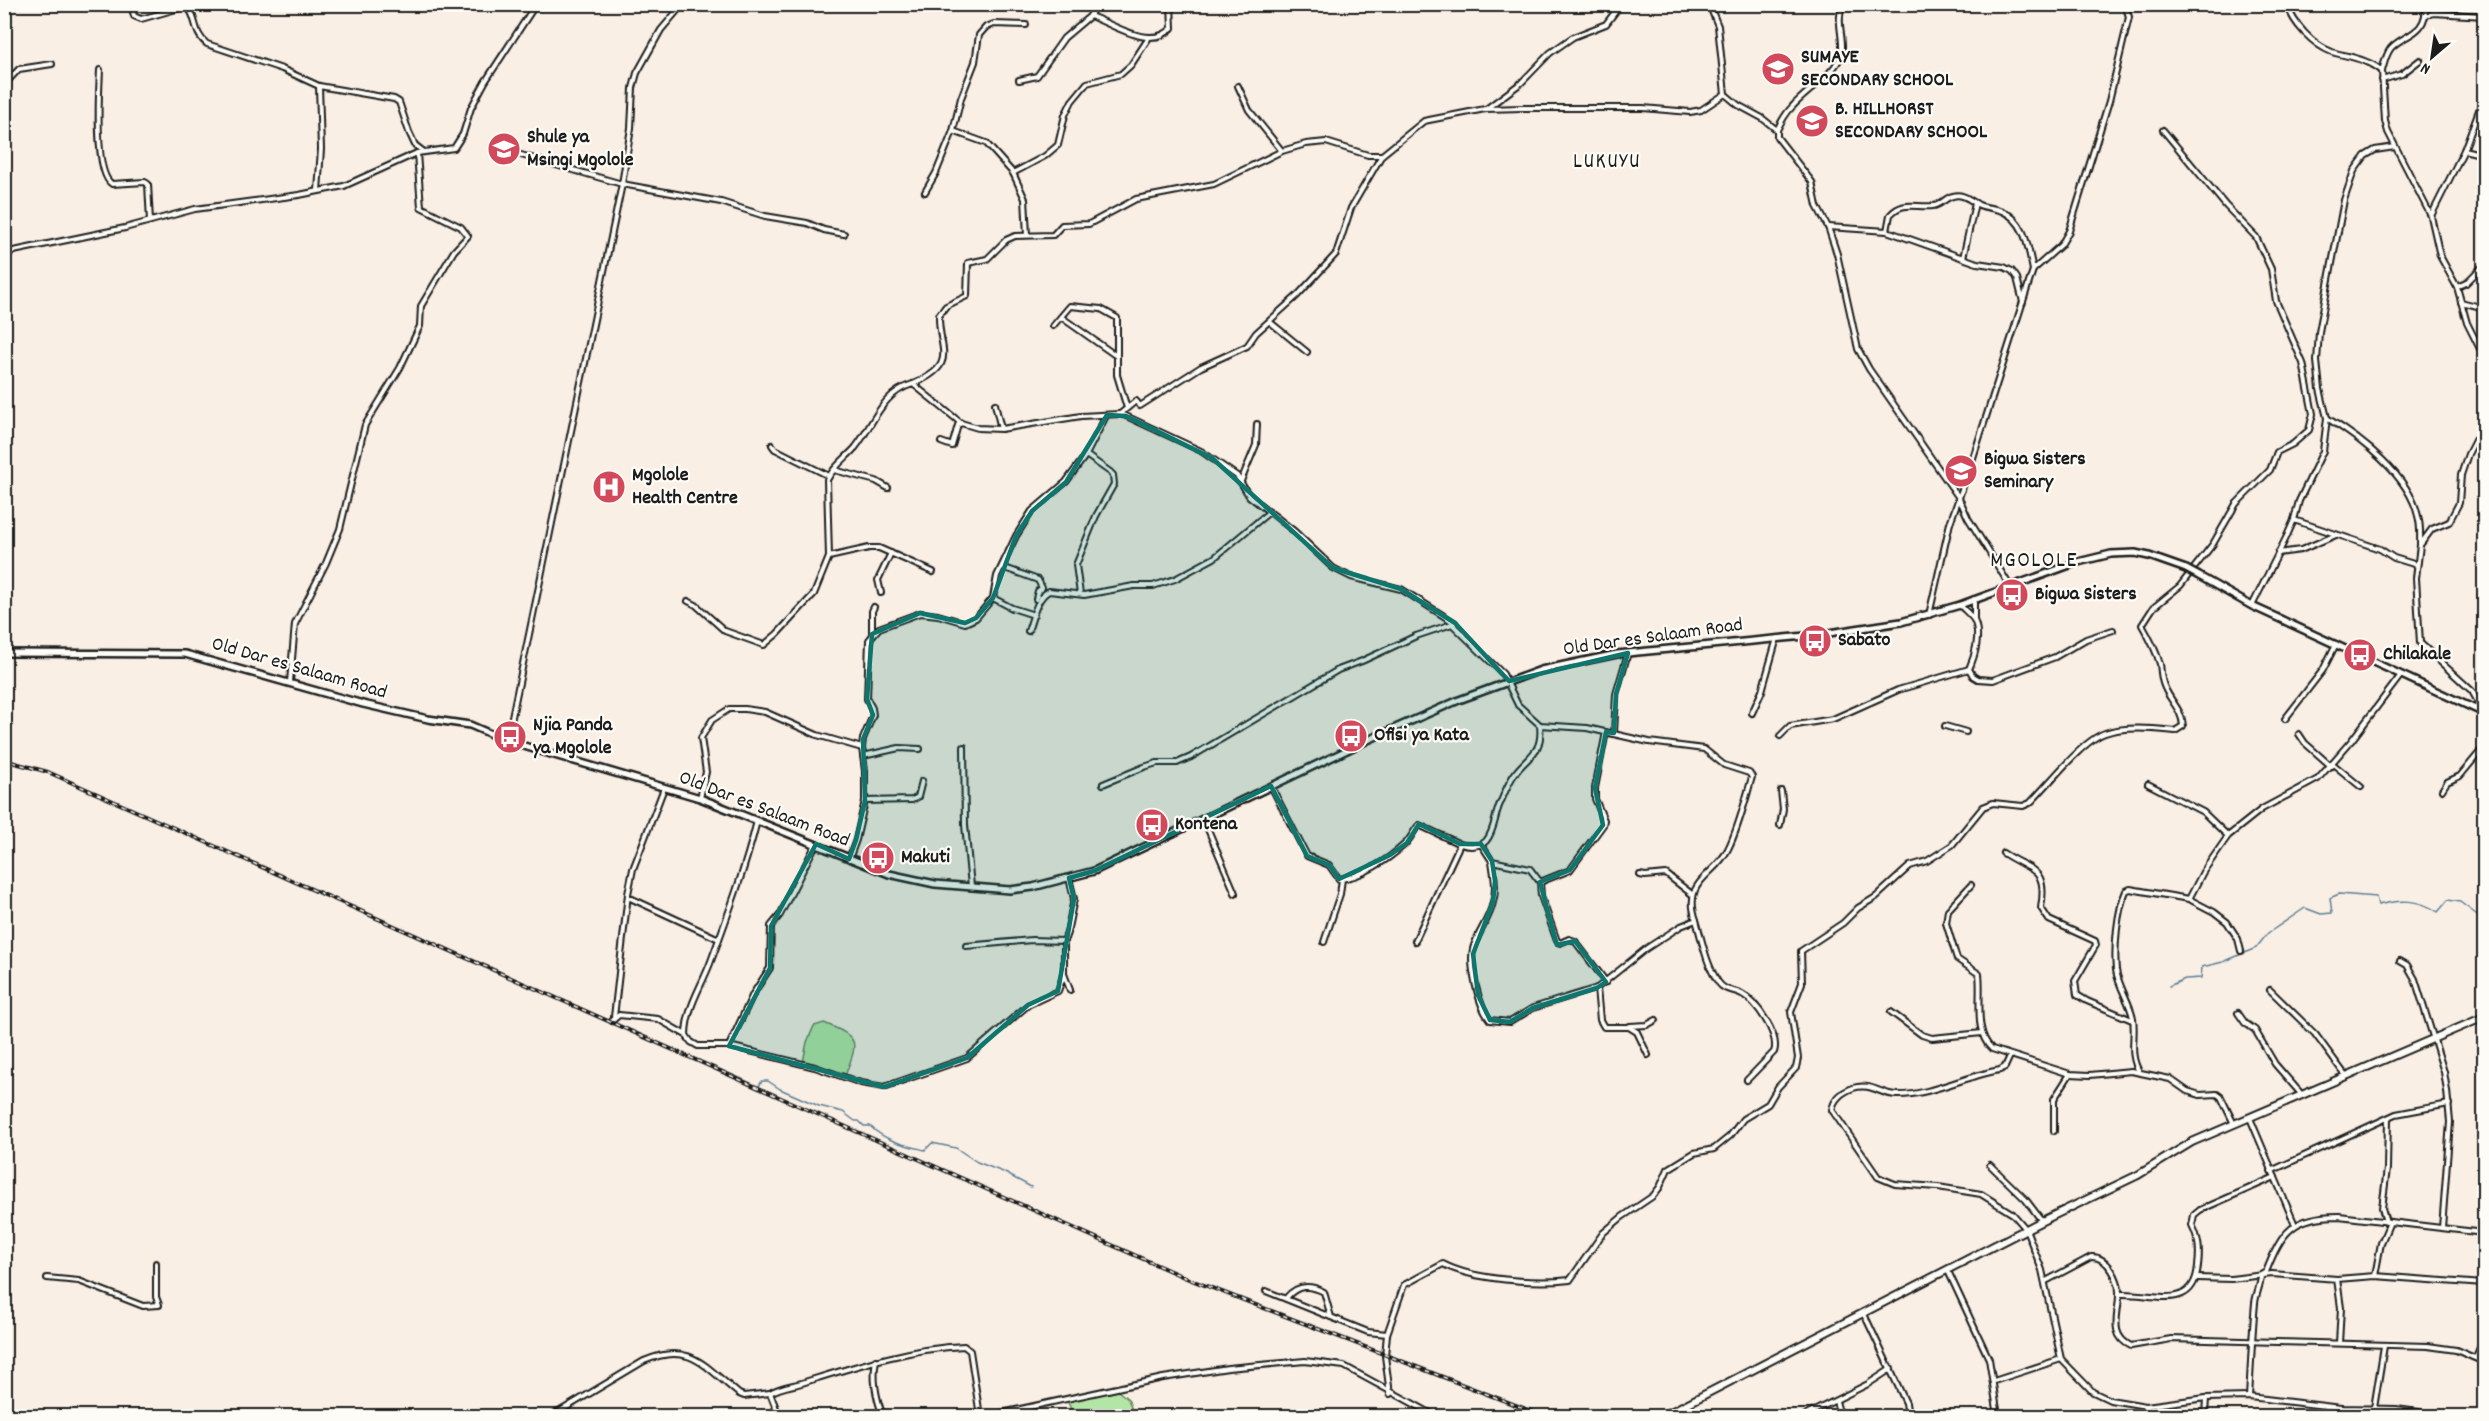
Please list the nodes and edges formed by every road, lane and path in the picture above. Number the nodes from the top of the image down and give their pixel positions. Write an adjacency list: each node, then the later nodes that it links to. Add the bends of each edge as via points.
1 (131, 4): 25 (street, via 134,16 141,20 187,6 200,38 207,44)
2 (536, 4): 37 (street, via 471,108 459,142 454,148)
3 (682, 4): 42 (street, via 661,30 637,73)
4 (1095, 4): 13 (street)
5 (1171, 4): 17 (street, via 1172,27)
6 (1622, 4): 29 (street, via 1606,24 1573,37 1550,53 1521,83)
7 (1709, 4): 27 (street, via 1718,26)
8 (1844, 4): 31 (street, via 1839,18 1840,58 1792,107)
9 (2125, 4): 55 (street, via 2129,17 2109,101 2070,231 2061,245)
10 (2287, 4): 21 (street, via 2294,21 2323,47)
11 (2432, 4): 12 (street)
12 (2426, 7): 14 (street)
13 (1090, 16): 17 (street); 22 (street, via 1064,38 1037,76)
14 (2424, 16): 15 (street); 21 (street, via 2414,34 2391,49)
15 (2484, 16)
16 (1026, 25): 30 (street, via 994,24 979,34 975,62)
17 (1148, 39): 41 (street, via 1121,74 1087,83 1065,115 1058,145)
18 (2420, 60): 23 (street, via 2402,74)
19 (52, 64): 24 (street, via 20,69)
20 (100, 70): 47 (street, via 99,138 105,175 112,184 148,184)
21 (2382, 71): 23 (street)
22 (1019, 80)
23 (2382, 80): 33 (street, via 2385,124)
24 (4, 85)
25 (319, 86): 37 (street, via 399,102 408,132); 43 (street)
26 (1238, 86): 35 (street, via 1249,110)
27 (1725, 94): 29 (street, via 1701,110 1690,112 1643,108); 31 (street)
28 (2484, 97): 34 (street)
29 (1485, 109): 39 (street, via 1424,121)
30 (952, 130): 41 (street, via 986,143); 44 (street)
31 (1777, 130): 48 (street, via 1777,137 1812,182 1817,206)
32 (2163, 130): 225 (street, via 2256,237 2271,269 2276,301 2302,363 2313,414 2309,430 2277,452 2270,470 2236,504 2200,561 2180,586 2153,608 2142,625 2152,642 2163,684 2182,713 2183,726 2175,731 2103,734 2084,747 2030,803 2023,806 1993,802 1983,807 1952,845 1927,861 1910,866 1843,923 1801,951 1802,982 1791,1012 1797,1045 1796,1068 1768,1104 1743,1119 1714,1149 1694,1153 1668,1169 1653,1196 1603,1233 1570,1280 1525,1281 1457,1272 1443,1264 1404,1285)
33 (2395, 147): 46 (street); 71 (street, via 2365,156 2350,180 2342,205 2317,361)
34 (2464, 150): 40 (street); 46 (street)
35 (1282, 151): 39 (street, via 1326,142 1368,155); 51 (street, via 1214,184 1136,199 1089,224 1062,225 1053,235)
36 (417, 153): 37 (street); 43 (street, via 344,186); 118 (street, via 421,207 461,227 468,236 454,251 421,306 420,326 365,425 340,529 295,624)
37 (424, 153)
38 (514, 153): 42 (street)
39 (1382, 155): 61 (street, via 1351,208 1336,254)
40 (2484, 155)
41 (1013, 173): 51 (street, via 1025,199)
42 (622, 184): 50 (street, via 721,202); 130 (street)
43 (318, 191): 47 (street, via 195,209)
44 (925, 192)
45 (1976, 203): 49 (street, via 1956,195 1936,206 1907,204 1890,215); 53 (street); 55 (street, via 2000,210 2017,222 2027,240)
46 (2431, 216): 56 (street, via 2440,256)
47 (150, 221): 52 (street)
48 (1828, 226): 49 (street); 83 (street, via 1858,349)
49 (1887, 231): 53 (street)
50 (844, 234)
51 (1027, 236): 66 (street, via 1010,238 987,259 968,264 967,296 946,306 939,315 945,349 939,367 934,374)
52 (4, 253)
53 (1963, 258): 57 (street, via 2012,271)
54 (2484, 265): 56 (street)
55 (2033, 270): 57 (street)
56 (2457, 287): 58 (street)
57 (2023, 302): 83 (street)
58 (2461, 302): 59 (street); 65 (street)
59 (2484, 309)
60 (1061, 317): 62 (street); 64 (street); 64 (street, via 1070,306 1109,312 1119,321)
61 (1270, 322): 63 (street); 68 (street, via 1247,346 1201,368 1140,406 1136,401)
62 (1053, 326)
63 (1307, 352)
64 (1115, 355): 68 (street)
65 (2484, 357)
66 (913, 384): 72 (street); 79 (street, via 894,393 881,406 856,446)
67 (995, 404): 75 (street)
68 (1127, 408): 69 (street)
69 (1120, 414): 70 (street); 81 (street, via 1201,451)
70 (1107, 415): 75 (street); 78 (street)
71 (2327, 418): 85 (street, via 2323,451); 87 (street, via 2376,452 2407,491 2419,518)
72 (961, 423): 75 (street); 76 (street, via 952,446)
73 (2484, 423): 87 (street, via 2461,475 2459,503 2449,522 2432,530)
74 (1257, 424): 81 (street, via 1256,445)
75 (1001, 429)
76 (940, 442)
77 (772, 445): 80 (street)
78 (1086, 455): 92 (street, via 1066,482 1032,511); 96 (street, via 1113,475 1114,484 1076,566)
79 (834, 470): 80 (street); 82 (street)
80 (829, 476): 90 (street)
81 (1240, 482): 84 (street)
82 (888, 488)
83 (1959, 498): 94 (street); 105 (street)
84 (1268, 513): 96 (street, via 1214,558 1175,579 1153,586); 107 (street, via 1341,573 1401,589 1455,623)
85 (2294, 520): 86 (street); 89 (street)
86 (2337, 535): 89 (street, via 2301,550); 91 (street)
87 (2420, 545): 91 (street)
88 (891, 553): 90 (street, via 869,548); 93 (street); 95 (street, via 878,580)
89 (2278, 553): 102 (street)
90 (828, 557): 100 (street, via 814,594 767,644 725,631)
91 (2416, 565): 119 (street, via 2420,643 2472,691)
92 (1002, 567): 97 (street); 98 (street, via 1038,580 1042,588)
93 (933, 572)
94 (2010, 586): 99 (street, Old Dar es Salaam Road); 102 (street, Old Dar es Salaam Road, bridge, via 2078,562 2123,553 2149,556 2186,569)
95 (881, 593)
96 (1080, 594): 104 (street, via 1045,593)
97 (993, 598): 104 (street); 110 (street, via 976,618 965,622 920,613)
98 (1036, 599)
99 (1974, 599): 101 (street, Old Dar es Salaam Road); 106 (street)
100 (688, 601)
101 (1960, 605): 105 (street, Old Dar es Salaam Road); 106 (street)
102 (2252, 606): 112 (street)
103 (874, 607): 110 (street)
104 (1034, 615): 109 (street)
105 (1929, 615): 111 (street, Old Dar es Salaam Road, via 1827,633)
106 (1974, 619): 115 (street, via 1976,645)
107 (1452, 624): 117 (street); 138 (street, via 1338,670 1191,758 1144,766)
108 (2114, 630): 115 (street, via 1992,680 1978,679)
109 (1028, 631)
110 (872, 634): 133 (street, via 867,699 873,715)
111 (1777, 637): 113 (street, Old Dar es Salaam Road); 121 (street)
112 (2336, 644): 116 (street); 122 (street, via 2323,670)
113 (1628, 652): 117 (street, Old Dar es Salaam Road); 127 (street, via 1616,694)
114 (4, 653): 118 (street, Old Dar es Salaam Road, via 185,654)
115 (1969, 669): 129 (street, via 1898,690 1833,719 1790,726)
116 (2401, 675): 119 (street); 136 (street)
117 (1507, 681): 123 (street, via 1518,705); 140 (street, Old Dar es Salaam Road)
118 (290, 682): 130 (street, Old Dar es Salaam Road, via 363,704 470,725)
119 (2477, 709): 120 (street)
120 (2484, 712)
121 (1752, 713)
122 (2286, 719)
123 (1540, 725): 125 (street); 153 (street, via 1540,741 1534,754 1516,772 1498,808 1491,833)
124 (1945, 726): 126 (street)
125 (1606, 732): 127 (street); 160 (street, via 1595,788 1595,799 1604,815 1603,825 1570,870)
126 (1966, 732)
127 (1614, 733): 164 (street, via 1704,749 1724,765 1752,777 1728,850 1721,862 1704,874)
128 (2299, 734): 136 (street)
129 (1780, 736)
130 (507, 741): 142 (street, Old Dar es Salaam Road)
131 (964, 747): 162 (street)
132 (2484, 747): 143 (street, via 2460,776 2447,782)
133 (862, 748): 135 (street); 145 (street, via 817,735 765,712 729,709 712,720 701,738 706,772)
134 (920, 749): 135 (street, via 899,748)
135 (863, 756): 146 (street)
136 (2332, 765): 141 (street); 150 (street, via 2311,783 2250,817)
137 (922, 781): 146 (street, via 918,797 912,800)
138 (1103, 784)
139 (2148, 784): 150 (street, via 2203,812)
140 (1271, 786): 147 (street, Old Dar es Salaam Road); 159 (street, via 1307,856 1325,863 1336,878)
141 (2361, 787)
142 (664, 788): 145 (street, Old Dar es Salaam Road); 165 (street, via 637,858)
143 (2442, 790)
144 (1781, 791): 149 (street)
145 (700, 798): 148 (street, Old Dar es Salaam Road)
146 (865, 801): 155 (street)
147 (1204, 820): 158 (street, Old Dar es Salaam Road, via 1094,871); 163 (street)
148 (757, 821): 151 (street, Old Dar es Salaam Road); 168 (street)
149 (1780, 825)
150 (2228, 836): 166 (street)
151 (816, 844): 155 (street, Old Dar es Salaam Road); 189 (street, via 771,926 770,968)
152 (1460, 844): 153 (street); 159 (street, via 1419,825 1407,843 1390,855 1364,872); 170 (street)
153 (1480, 844): 156 (street)
154 (2003, 854): 184 (street, via 2041,878 2041,908 2049,920 2095,941 2094,951 2075,981 2077,995)
155 (849, 859): 162 (street, Old Dar es Salaam Road, via 903,878)
156 (1492, 861): 160 (street, via 1530,869); 177 (street, via 1493,902 1473,954 1478,995 1486,1016 1510,1022 1533,1008)
157 (1640, 874): 164 (street, via 1666,874)
158 (1069, 878): 162 (street, Old Dar es Salaam Road, via 1011,890); 169 (street, via 1074,898)
159 (1342, 879): 171 (street)
160 (1540, 882): 176 (street, via 1557,941 1575,941)
161 (1971, 885): 186 (street, via 1948,910 1946,923 1958,959 1979,974)
162 (971, 886)
163 (1235, 893)
164 (1693, 895): 167 (street)
165 (628, 897): 168 (street); 187 (street, via 613,1019 619,1015 658,1019)
166 (2189, 899): 173 (street, via 2227,922); 184 (street, via 2130,889 2125,895 2118,926 2116,971)
167 (1696, 920): 176 (street, via 1647,948); 195 (street, via 1717,980 1727,990 1749,999 1775,1036 1774,1052)
168 (719, 939): 187 (street, via 688,1013)
169 (1064, 941): 172 (street); 175 (street)
170 (1415, 941)
171 (1324, 942)
172 (966, 946)
173 (2241, 951)
174 (2400, 961): 188 (street, via 2415,979)
175 (1064, 974): 178 (street); 189 (street, via 1058,991 1028,1005 967,1058 890,1086 861,1083)
176 (1606, 982): 177 (street)
177 (1597, 988): 185 (street, via 1604,1027)
178 (1070, 990)
179 (2271, 990): 194 (street, via 2315,1034)
180 (1891, 1012): 186 (street, via 1932,1038)
181 (2238, 1013): 196 (street)
182 (2484, 1017): 188 (main road)
183 (1656, 1020): 185 (street)
184 (2133, 1020): 192 (street, via 2133,1058)
185 (1629, 1026): 190 (street, via 1637,1032)
186 (1982, 1033): 191 (street, via 1992,1049)
187 (686, 1035): 189 (street, via 698,1046)
188 (2433, 1039): 194 (main road); 197 (street)
189 (729, 1046)
190 (1648, 1055)
191 (2010, 1056): 193 (street); 209 (street, via 2000,1070 1914,1094 1896,1095 1869,1086 1853,1088 1833,1102 1833,1110 1878,1177 1895,1184 1981,1194 2013,1214)
192 (2140, 1073): 193 (street); 200 (street, via 2170,1079 2200,1095 2217,1094)
193 (2070, 1074): 201 (street, via 2054,1099)
194 (2346, 1076): 196 (main road)
195 (1747, 1080)
196 (2302, 1095): 198 (main road)
197 (2449, 1104): 199 (street, via 2409,1110); 208 (street)
198 (2249, 1117): 200 (main road); 203 (street)
199 (2388, 1118): 203 (street); 206 (street, via 2382,1208)
200 (2234, 1124): 205 (main road)
201 (2054, 1131)
202 (1990, 1165): 205 (street)
203 (2271, 1171): 204 (street)
204 (2275, 1177): 207 (street); 216 (street, via 2194,1215 2192,1225 2199,1241)
205 (2042, 1221): 209 (main road)
206 (2388, 1222): 207 (street, via 2317,1216); 208 (street); 214 (street)
207 (2295, 1225): 213 (street)
208 (2442, 1228): 210 (street)
209 (2026, 1229): 212 (main road); 218 (street)
210 (2484, 1233)
211 (156, 1263): 215 (street, via 159,1305 143,1306 79,1281)
212 (1948, 1271): 223 (main road); 235 (street, via 1989,1359)
213 (2261, 1275): 216 (street); 217 (street); 227 (street)
214 (2375, 1276): 217 (street); 219 (street)
215 (47, 1278)
216 (2197, 1278): 221 (street, via 2180,1297)
217 (2337, 1279): 228 (street, via 2341,1308)
218 (2046, 1281): 221 (street, via 2098,1256 2109,1264); 231 (street)
219 (2484, 1284)
220 (1266, 1291): 222 (street)
221 (2120, 1294): 227 (street, via 2116,1327 2120,1338 2131,1346 2171,1339)
222 (1286, 1299): 224 (street); 224 (street, via 1298,1287 1312,1285 1324,1292)
223 (1864, 1314): 234 (street); 244 (main road)
224 (1332, 1318): 225 (street, via 1368,1332)
225 (1387, 1334): 237 (street, via 1385,1356)
226 (2484, 1338): 230 (street)
227 (2252, 1340): 228 (street); 238 (street)
228 (2339, 1342): 229 (street)
229 (2384, 1346): 230 (street, via 2428,1346); 243 (street)
230 (2476, 1357): 233 (street)
231 (2061, 1359): 235 (street); 241 (street, via 2092,1392 2110,1400)
232 (876, 1360): 236 (street, via 781,1386); 247 (street, via 873,1373); 248 (street, via 952,1347 968,1348)
233 (2484, 1362)
234 (1891, 1369): 240 (street); 254 (street)
235 (1994, 1381): 255 (street)
236 (770, 1393): 245 (street, via 739,1394 697,1359 673,1352 644,1361); 246 (street)
237 (1390, 1394): 249 (street, via 1344,1366 1305,1361 1163,1378); 250 (street)
238 (2249, 1397): 239 (street); 242 (street)
239 (2206, 1398): 241 (street); 257 (street)
240 (1836, 1401): 252 (street); 253 (street)
241 (2146, 1406): 256 (street)
242 (2341, 1407): 243 (street); 258 (street)
243 (2374, 1408): 259 (street)
244 (1672, 1415): 251 (main road)
245 (552, 1416)
246 (779, 1416)
247 (883, 1416)
248 (980, 1416)
249 (988, 1416)
250 (1436, 1416)
251 (1663, 1416)
252 (1804, 1416)
253 (1840, 1416)
254 (1908, 1416)
255 (1998, 1416)
256 (2146, 1416)
257 (2205, 1416)
258 (2341, 1416)
259 (2432, 1416)

